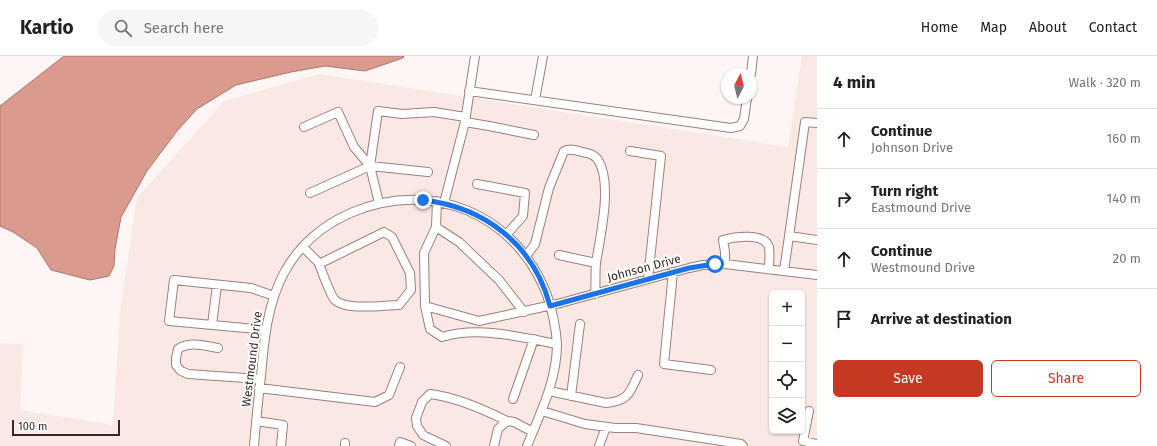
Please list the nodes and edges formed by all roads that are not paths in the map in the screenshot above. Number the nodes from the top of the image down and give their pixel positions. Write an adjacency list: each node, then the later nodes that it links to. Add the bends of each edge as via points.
1 (475, 56): 5 (street)
2 (543, 56): 6 (street)
3 (753, 56): 4 (street)
4 (752, 68)
5 (469, 91): 6 (street); 8 (street)
6 (535, 100): 7 (street, via 731,128 740,126)
7 (746, 104)
8 (465, 119): 11 (street); 13 (street, via 434,112 402,114 378,111); 18 (street)
9 (817, 123): 21 (street, via 805,122)
10 (304, 127): 13 (street, via 338,112 354,147)
11 (534, 135)
12 (630, 151): 33 (street, via 661,156)
13 (370, 166): 14 (street); 16 (street); 17 (street)
14 (428, 172)
15 (477, 184): 20 (street, via 525,193 522,216)
16 (310, 194)
17 (379, 202): 18 (street, Westmound Drive, via 409,199); 23 (street, Westmound Drive, via 334,221)
18 (441, 202): 19 (street); 20 (street, Westmound Drive, via 477,214)
19 (436, 226): 37 (street, via 424,253); 39 (street, via 465,247 498,280)
20 (506, 235): 25 (street, Westmound Drive)
21 (789, 236): 22 (street); 30 (street)
22 (817, 240)
23 (303, 247): 27 (street); 36 (street, Westmound Drive, via 285,272)
24 (560, 255): 26 (street)
25 (526, 256): 26 (street, via 535,244 549,188 564,151 568,149 592,154 602,170 604,209); 38 (street, Westmound Drive, via 537,273)
26 (596, 263): 35 (street)
27 (318, 264): 27 (street, via 334,299 341,304 399,305 411,290 410,273 392,237 384,232)
28 (725, 264): 29 (street, Johnson Drive); 29 (street, via 723,240 738,237 760,238 769,248); 31 (street, Johnson Drive, via 703,265)
29 (768, 269): 30 (street, Johnson Drive)
30 (784, 271): 32 (street, Johnson Drive)
31 (673, 272): 33 (street, Johnson Drive); 47 (street, via 664,364)
32 (817, 276)
33 (648, 279): 35 (street, Johnson Drive)
34 (216, 285): 36 (street, via 251,288); 41 (street); 41 (street, via 174,280 169,321)
35 (595, 294): 38 (street, Johnson Drive)
36 (274, 296): 42 (street, Westmound Drive)
37 (425, 306): 39 (street, Johnson Drive, via 479,321); 43 (street, via 430,329 442,337 453,334 496,333)
38 (550, 306): 39 (street, Johnson Drive); 44 (street, Westmound Drive)
39 (524, 312)
40 (580, 324): 52 (street)
41 (212, 325): 42 (street)
42 (266, 330): 49 (street, Westmound Drive)
43 (534, 340): 44 (street); 53 (street)
44 (557, 344): 51 (street, Westmound Drive, via 554,372)
45 (218, 348): 49 (street, via 184,345 178,349 176,366 188,374)
46 (400, 367): 50 (street, via 389,395 375,402)
47 (711, 370)
48 (638, 375): 52 (street, via 629,395 615,402 606,403)
49 (260, 379): 50 (street, Westmound Drive)
50 (259, 388): 56 (street, Westmound Drive)
51 (548, 391): 52 (street); 54 (street, Westmound Drive)
52 (571, 396)
53 (513, 399)
54 (542, 411): 58 (street, via 585,424); 59 (street, Westmound Drive)
55 (809, 412): 60 (street, via 803,441)
56 (256, 421): 61 (street, Westmound Drive); 62 (street, via 283,425)
57 (506, 421): 59 (street, via 514,422); 65 (street, via 489,412 430,394 422,402 416,418 417,426 423,435); 66 (street, via 498,429)
58 (606, 427): 68 (street); 69 (street, via 636,428)
59 (533, 432): 67 (street, Westmound Drive)
60 (817, 444)
61 (254, 446)
62 (280, 446)
63 (398, 446): 64 (street, via 400,442)
64 (411, 446)
65 (446, 446)
66 (494, 446)
67 (528, 446)
68 (599, 446)
69 (743, 446)

